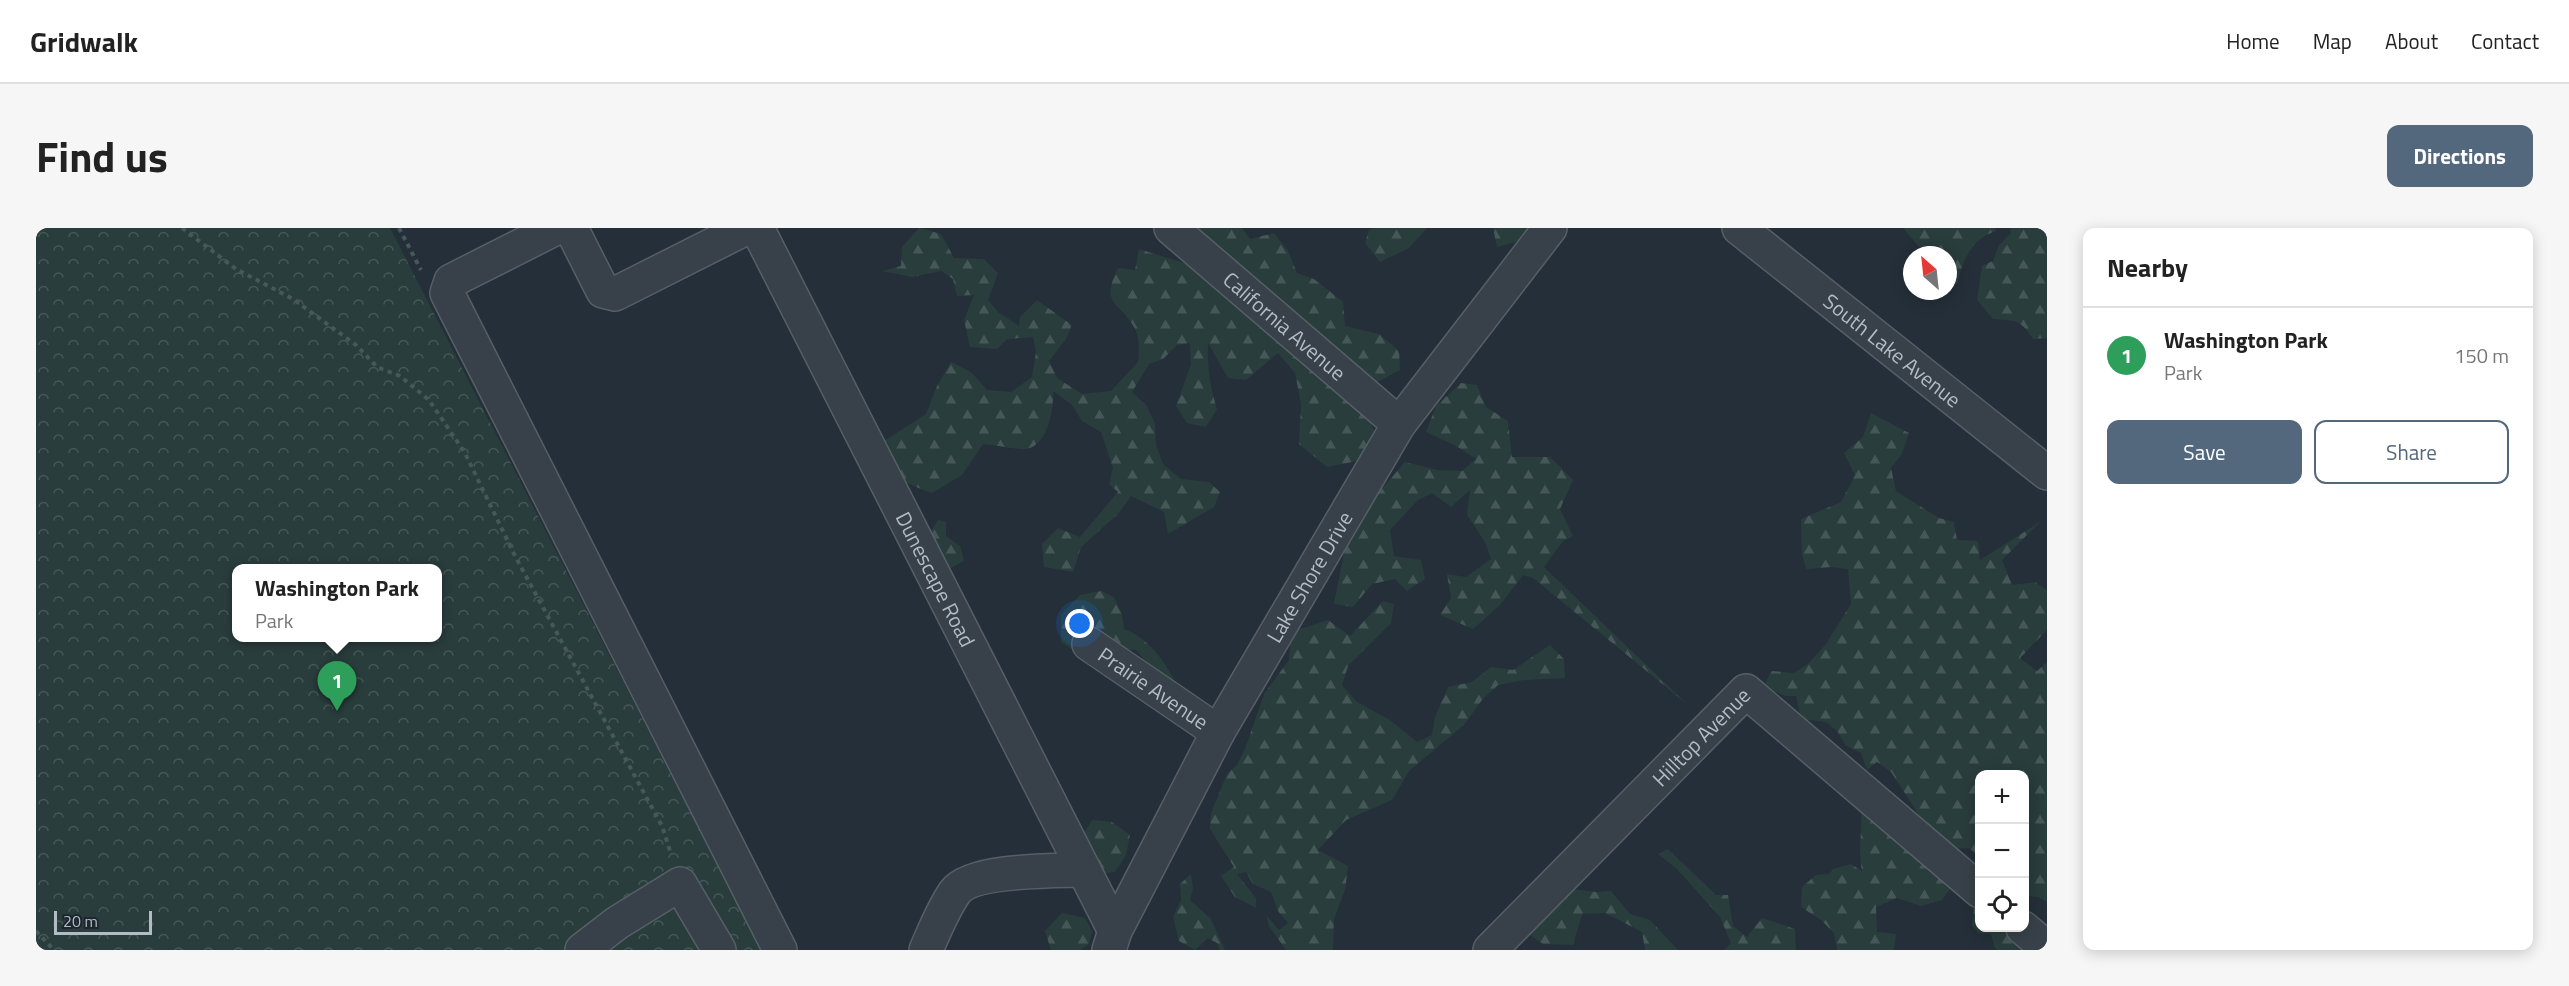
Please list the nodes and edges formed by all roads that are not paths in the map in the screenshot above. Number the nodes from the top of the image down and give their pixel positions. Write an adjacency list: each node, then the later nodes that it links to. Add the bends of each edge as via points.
1 (555, 228): 19 (street, via 451,281 447,292)
2 (571, 228): 3 (street, via 603,291 615,294)
3 (746, 228)
4 (757, 228): 12 (street, Dunescape Road)
5 (1171, 228): 8 (street, California Avenue)
6 (1550, 228): 8 (street, Lake Shore Drive)
7 (1738, 228): 9 (street, South Lake Avenue)
8 (1399, 424): 11 (street, Lake Shore Drive)
9 (2047, 473)
10 (1089, 644): 11 (street, Prairie Avenue)
11 (1218, 732): 15 (street, Lake Shore Drive)
12 (1084, 870): 15 (street, Dunescape Road); 20 (street, via 1007,873 982,878 956,890)
13 (1975, 887): 21 (street, Hilltop Avenue, via 1746,691)
14 (2029, 932): 16 (street)
15 (1112, 940)
16 (2047, 948)
17 (582, 950): 18 (street, via 680,884)
18 (719, 950)
19 (780, 950)
20 (926, 950)
21 (1490, 950)

